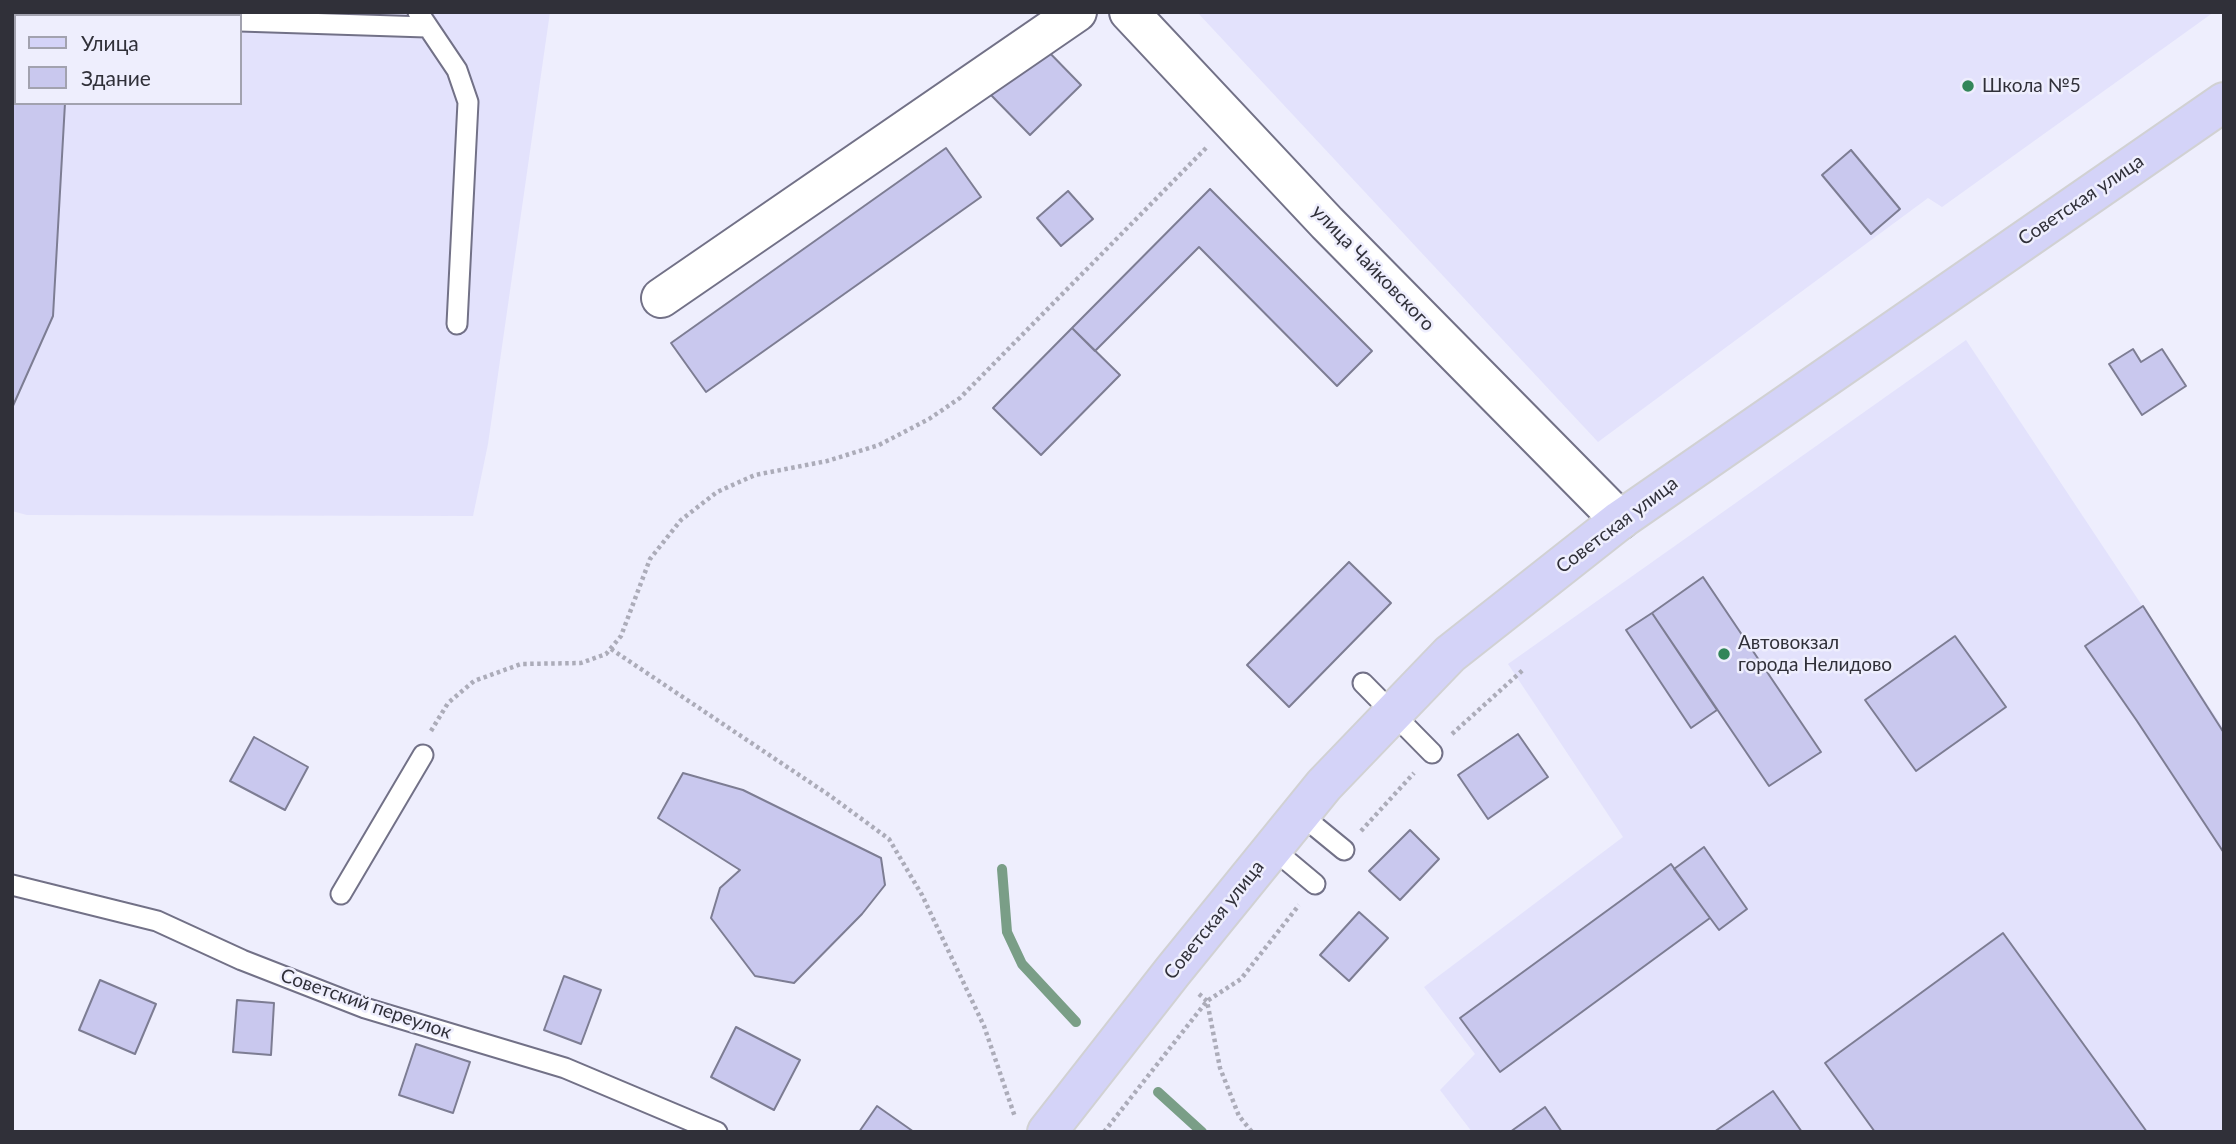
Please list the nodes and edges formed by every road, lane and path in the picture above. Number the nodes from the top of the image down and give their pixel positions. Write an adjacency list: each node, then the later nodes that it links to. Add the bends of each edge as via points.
1 (1077, 12): 7 (street)
2 (1129, 12): 6 (street, улица Чайковского)
3 (422, 19): 4 (lane); 8 (lane, via 457,70 468,102)
4 (242, 21)
5 (2224, 102): 9 (main road, Советская улица)
6 (1232, 122): 9 (street, улица Чайковского); 10 (path, via 960,398 879,445 755,475 717,492 681,520 650,559 621,636)
7 (661, 298)
8 (457, 324)
9 (1620, 520): 12 (main road, Советская улица, via 1450,654)
10 (611, 649): 14 (path, via 581,663 521,664 474,681 448,703 434,724); 23 (path, via 889,839 922,895)
11 (1363, 682): 12 (lane)
12 (1394, 713): 13 (lane); 15 (main road, Советская улица)
13 (1432, 753)
14 (423, 755): 20 (lane)
15 (1300, 814): 16 (main road, Советская улица); 17 (lane)
16 (1272, 848): 18 (lane); 21 (main road, Советская улица)
17 (1344, 850)
18 (1315, 884)
19 (12, 885): 24 (lane, Советский переулок, via 157,921 365,1008 565,1068)
20 (341, 894)
21 (1173, 971): 22 (path); 23 (main road, Советская улица, via 1106,1055)
22 (1207, 1001): 25 (path); 26 (path, via 1220,1068 1239,1116)
23 (1031, 1126)
24 (717, 1132)
25 (1104, 1132)
26 (1252, 1132)

